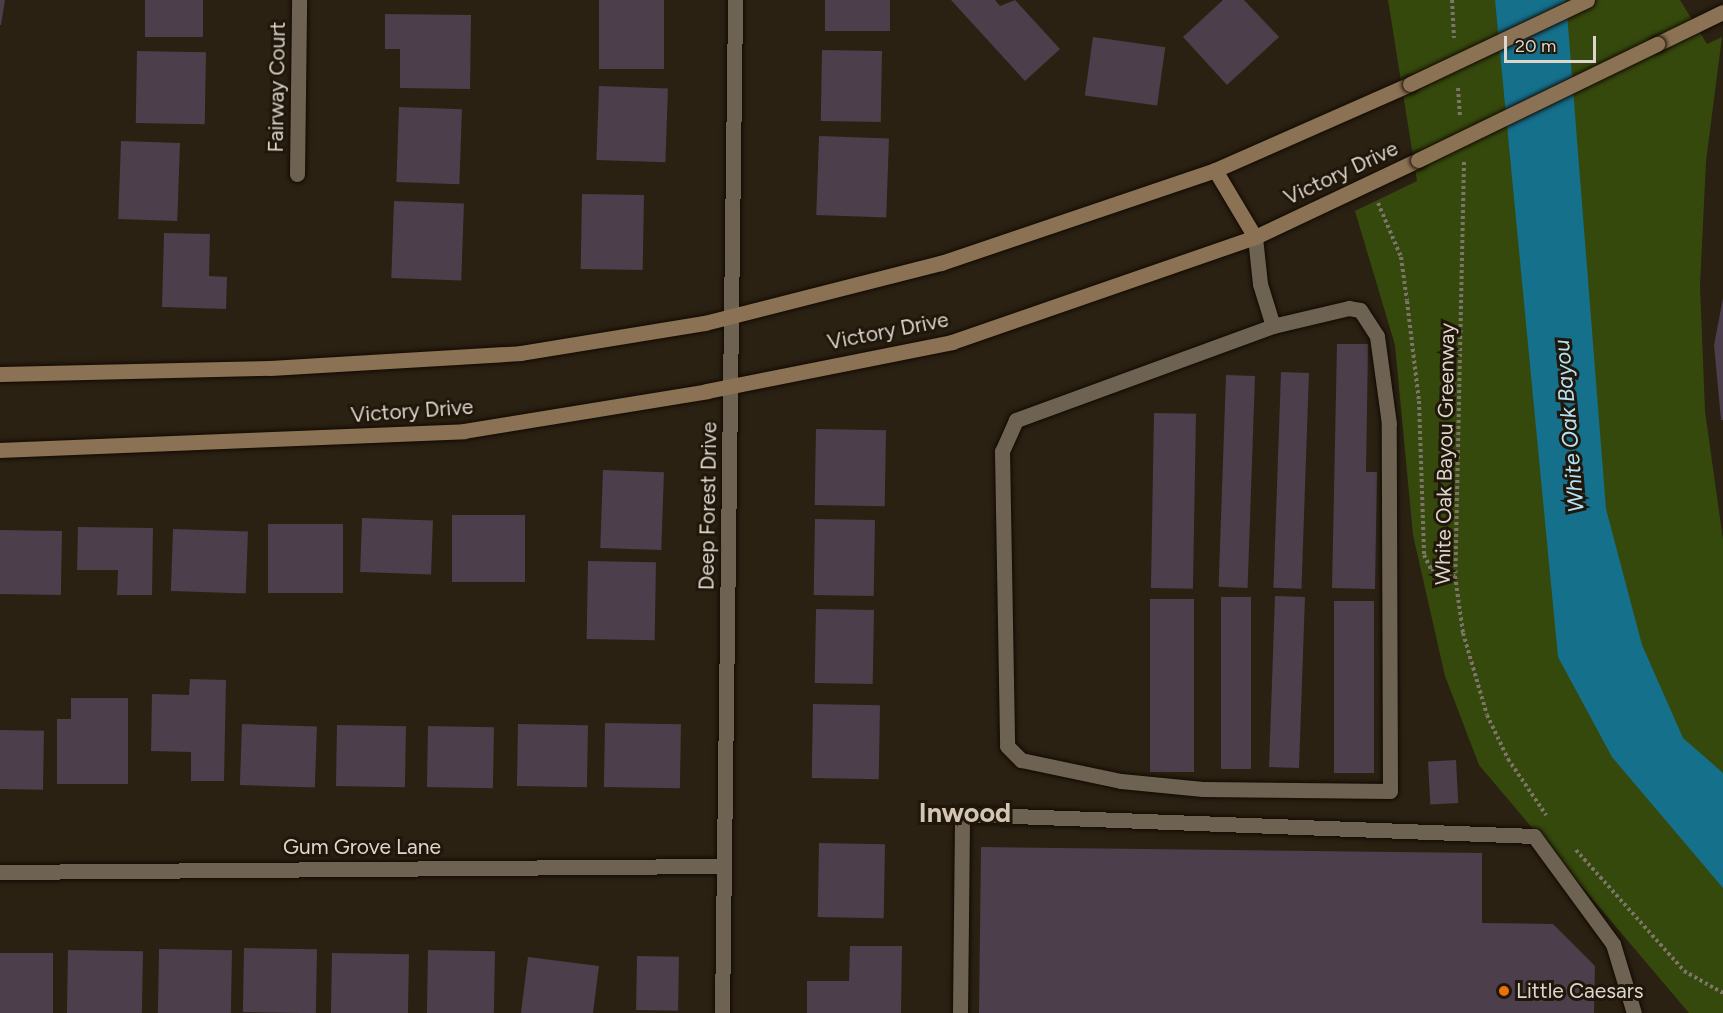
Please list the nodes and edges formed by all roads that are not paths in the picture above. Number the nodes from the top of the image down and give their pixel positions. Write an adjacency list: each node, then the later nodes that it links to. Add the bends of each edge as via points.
1 (298, 0): 6 (street, Fairway Court)
2 (735, 0): 8 (street, Deep Forest Drive)
3 (1587, 0): 5 (main road, bridge)
4 (1723, 12): 7 (main road, Victory Drive, bridge)
5 (1215, 170): 7 (main road); 8 (main road, via 941,263)
6 (297, 174)
7 (1255, 237): 9 (street, via 1260,284); 11 (main road, Victory Drive, via 952,342)
8 (733, 314): 10 (main road, via 521,353 270,368); 11 (street, Deep Forest Drive)
9 (1273, 326): 9 (street, via 1016,420 1002,463 1007,746 1021,760 1121,781 1203,789 1390,791 1389,424 1377,336 1360,310 1349,308)
10 (0, 374)
11 (730, 383): 12 (main road, Victory Drive, via 464,431); 13 (street, Deep Forest Drive)
12 (0, 450)
13 (723, 866): 14 (street, Gum Grove Lane); 15 (street, Deep Forest Drive)
14 (0, 872)
15 (722, 1013)
16 (960, 1013): 17 (street, via 962,814 1534,836 1613,944)
17 (1634, 1013)

